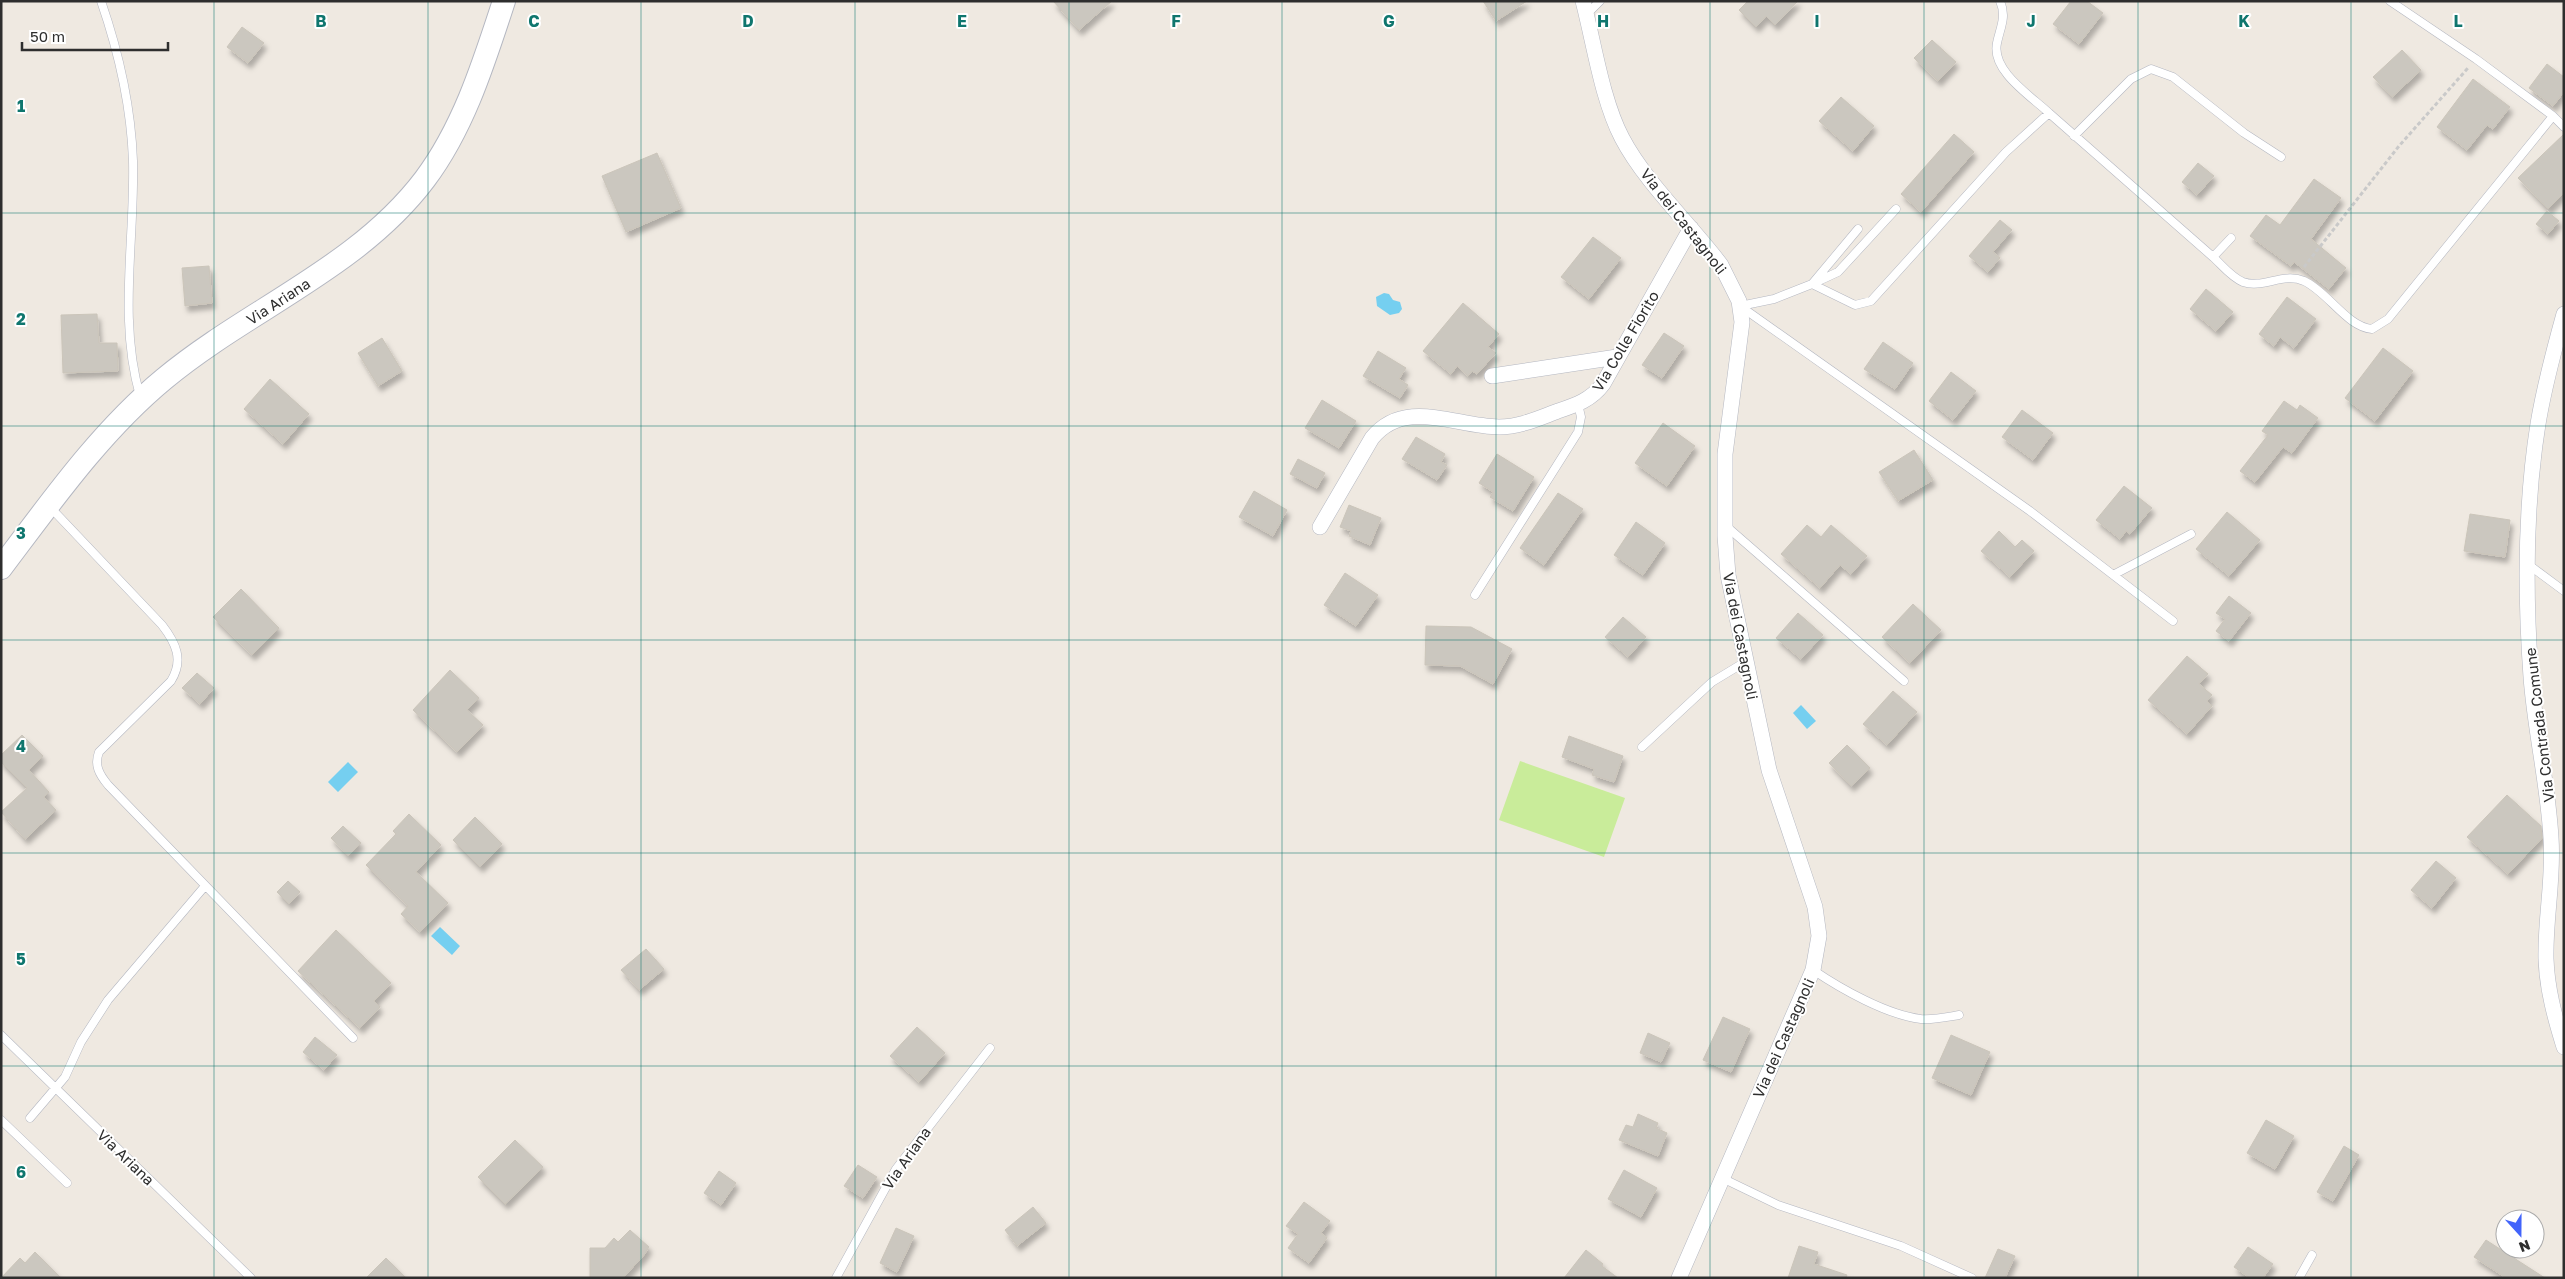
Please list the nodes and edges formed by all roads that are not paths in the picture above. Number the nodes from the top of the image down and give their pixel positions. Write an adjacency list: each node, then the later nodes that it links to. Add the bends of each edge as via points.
1 (101, 1): 22 (lane, via 123,76 131,130 133,176 128,330)
2 (504, 1): 22 (main road, Via Ariana, via 460,118 436,164 408,200 345,255 186,361)
3 (1600, 1): 6 (lane)
4 (2000, 1): 7 (lane, via 2004,16 1997,44 1998,59 2006,73)
5 (2390, 1): 8 (lane)
6 (1585, 8): 13 (street, Via dei Castagnoli, via 1608,100 1621,137)
7 (2048, 113): 10 (lane); 17 (lane, via 2006,152 1872,301 1855,305)
8 (2553, 116): 9 (lane); 16 (lane, via 2388,319 2378,327 2360,326 2319,290 2296,278 2245,283)
9 (2564, 127)
10 (2074, 136): 11 (lane, via 2131,79 2151,69 2173,77 2244,133); 16 (lane)
11 (2281, 157)
12 (1896, 209): 17 (lane, via 1838,272)
13 (1691, 228): 18 (street, Via dei Castagnoli, via 1726,272); 20 (street, Via Colle Fiorito)
14 (1858, 229): 17 (lane)
15 (2231, 238): 16 (lane)
16 (2213, 257)
17 (1812, 284): 18 (lane, via 1774,299)
18 (1740, 306): 25 (street, Via dei Castagnoli, via 1741,335 1726,436); 30 (lane, via 2030,511)
19 (2564, 314): 28 (street, Via Contrada Comune, via 2546,382 2536,440)
20 (1617, 357): 21 (street); 23 (street, Via Colle Fiorito, via 1596,392)
21 (1492, 376)
22 (141, 400): 24 (main road, Via Ariana, via 85,460)
23 (1578, 404): 26 (street, Via Colle Fiorito, via 1527,422 1505,426 1423,416 1394,421 1372,438); 32 (lane, via 1581,417 1578,432)
24 (49, 505): 29 (main road, Via Ariana); 37 (lane, via 162,625 174,642 178,658 175,674 104,746 96,765 108,784)
25 (1725, 525): 34 (street, Via dei Castagnoli, via 1728,575); 35 (lane)
26 (1320, 527)
27 (2191, 534): 30 (lane)
28 (2528, 565): 31 (lane); 42 (street, Via Contrada Comune, via 2532,683 2552,846 2547,973 2553,1011)
29 (1, 568)
30 (2113, 575): 33 (lane)
31 (2564, 591)
32 (1475, 595)
33 (2173, 621)
34 (1745, 662): 36 (lane, via 1712,682); 38 (street, Via dei Castagnoli, via 1772,779 1816,907 1818,936)
35 (1904, 681)
36 (1642, 747)
37 (205, 886): 41 (lane); 44 (lane, via 108,1000 81,1042)
38 (1813, 970): 39 (lane, via 1848,992 1909,1016 1935,1019); 47 (street, Via dei Castagnoli)
39 (1960, 1015)
40 (1, 1035): 44 (lane, Via Ariana)
41 (353, 1038)
42 (2564, 1047)
43 (990, 1048): 51 (lane, Via Ariana, via 896,1169)
44 (57, 1089): 45 (lane); 50 (lane, Via Ariana)
45 (30, 1118)
46 (1, 1120): 48 (lane)
47 (1722, 1178): 52 (street, Via dei Castagnoli); 53 (lane, via 1778,1205 1901,1246)
48 (67, 1183)
49 (2312, 1255): 54 (lane)
50 (251, 1278)
51 (836, 1278)
52 (1678, 1278)
53 (1972, 1278)
54 (2299, 1278)

